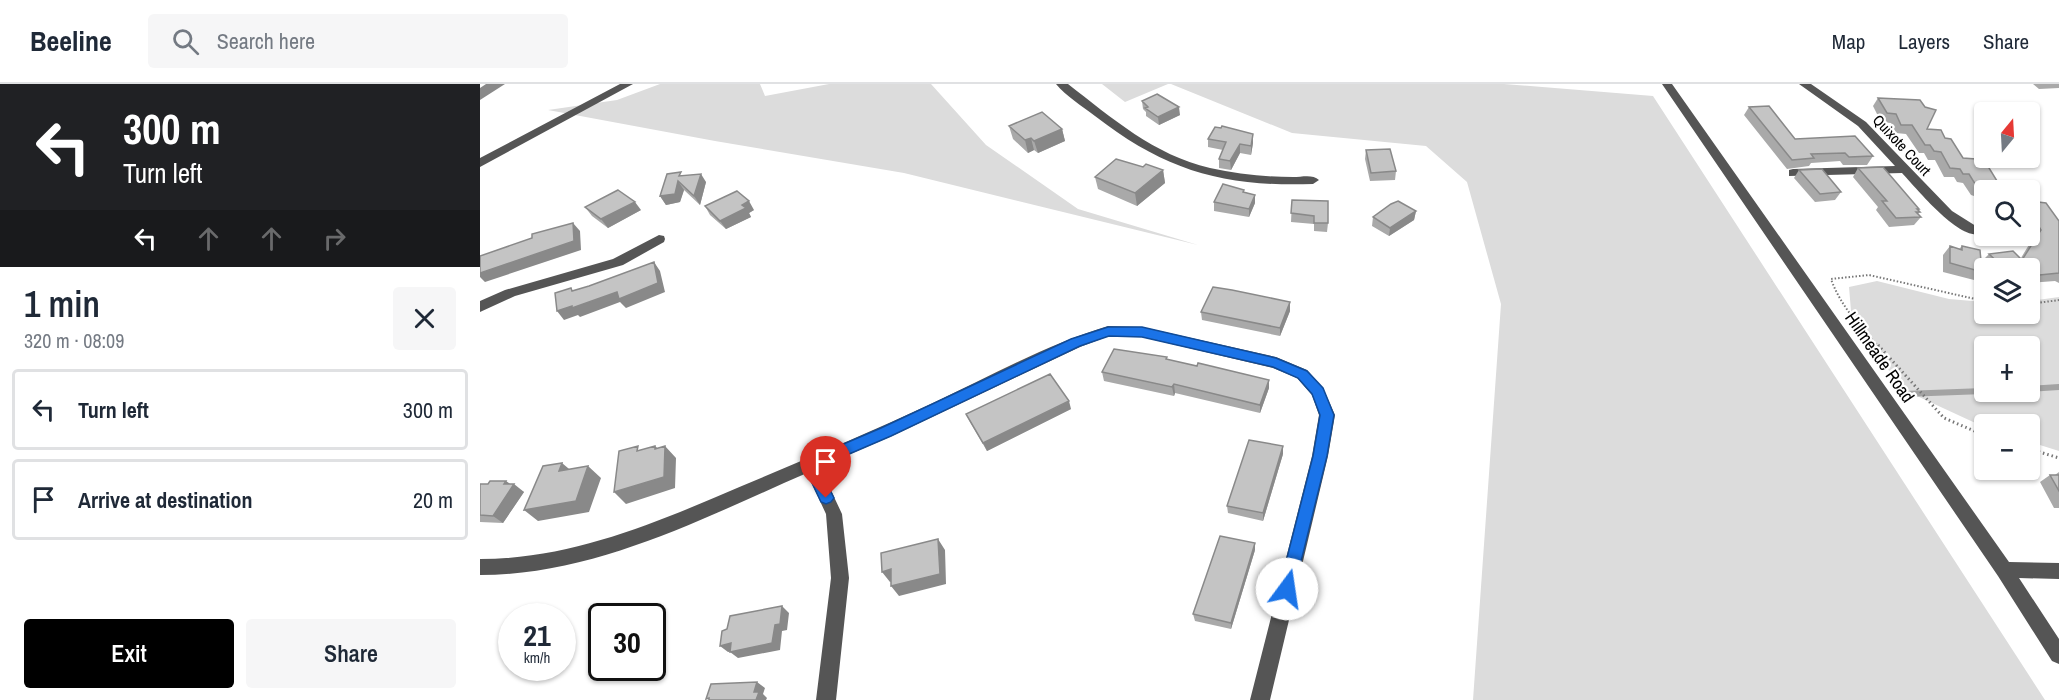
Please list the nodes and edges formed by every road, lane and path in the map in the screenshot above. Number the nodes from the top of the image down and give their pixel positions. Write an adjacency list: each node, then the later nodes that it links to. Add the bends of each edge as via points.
1 (628, 84): 5 (street)
2 (1061, 84): 8 (street, via 1128,135 1172,160 1256,178)
3 (1667, 84): 20 (street, Hillmeade Road)
4 (1804, 84): 6 (street, Quixote Court, via 1862,124)
5 (480, 163)
6 (1903, 169): 7 (street); 9 (street, Quixote Court, via 1948,214)
7 (1793, 173)
8 (1313, 180)
9 (1974, 230)
10 (659, 239): 14 (street, via 618,262 510,293)
11 (1974, 299): 15 (path, via 1869,275 1831,279 1857,323 1916,390 1944,418)
12 (2059, 300): 13 (path)
13 (2040, 303)
14 (480, 307)
15 (1974, 431)
16 (2040, 452): 17 (path)
17 (2059, 458)
18 (811, 464): 19 (street, via 645,536 582,554); 23 (street, via 834,514 840,578); 24 (street, via 1108,331 1142,332 1276,363 1302,374 1318,392 1327,415)
19 (480, 567)
20 (2004, 570): 21 (street); 22 (street, Hillmeade Road)
21 (2059, 571)
22 (2059, 655)
23 (826, 700)
24 (1260, 700)

